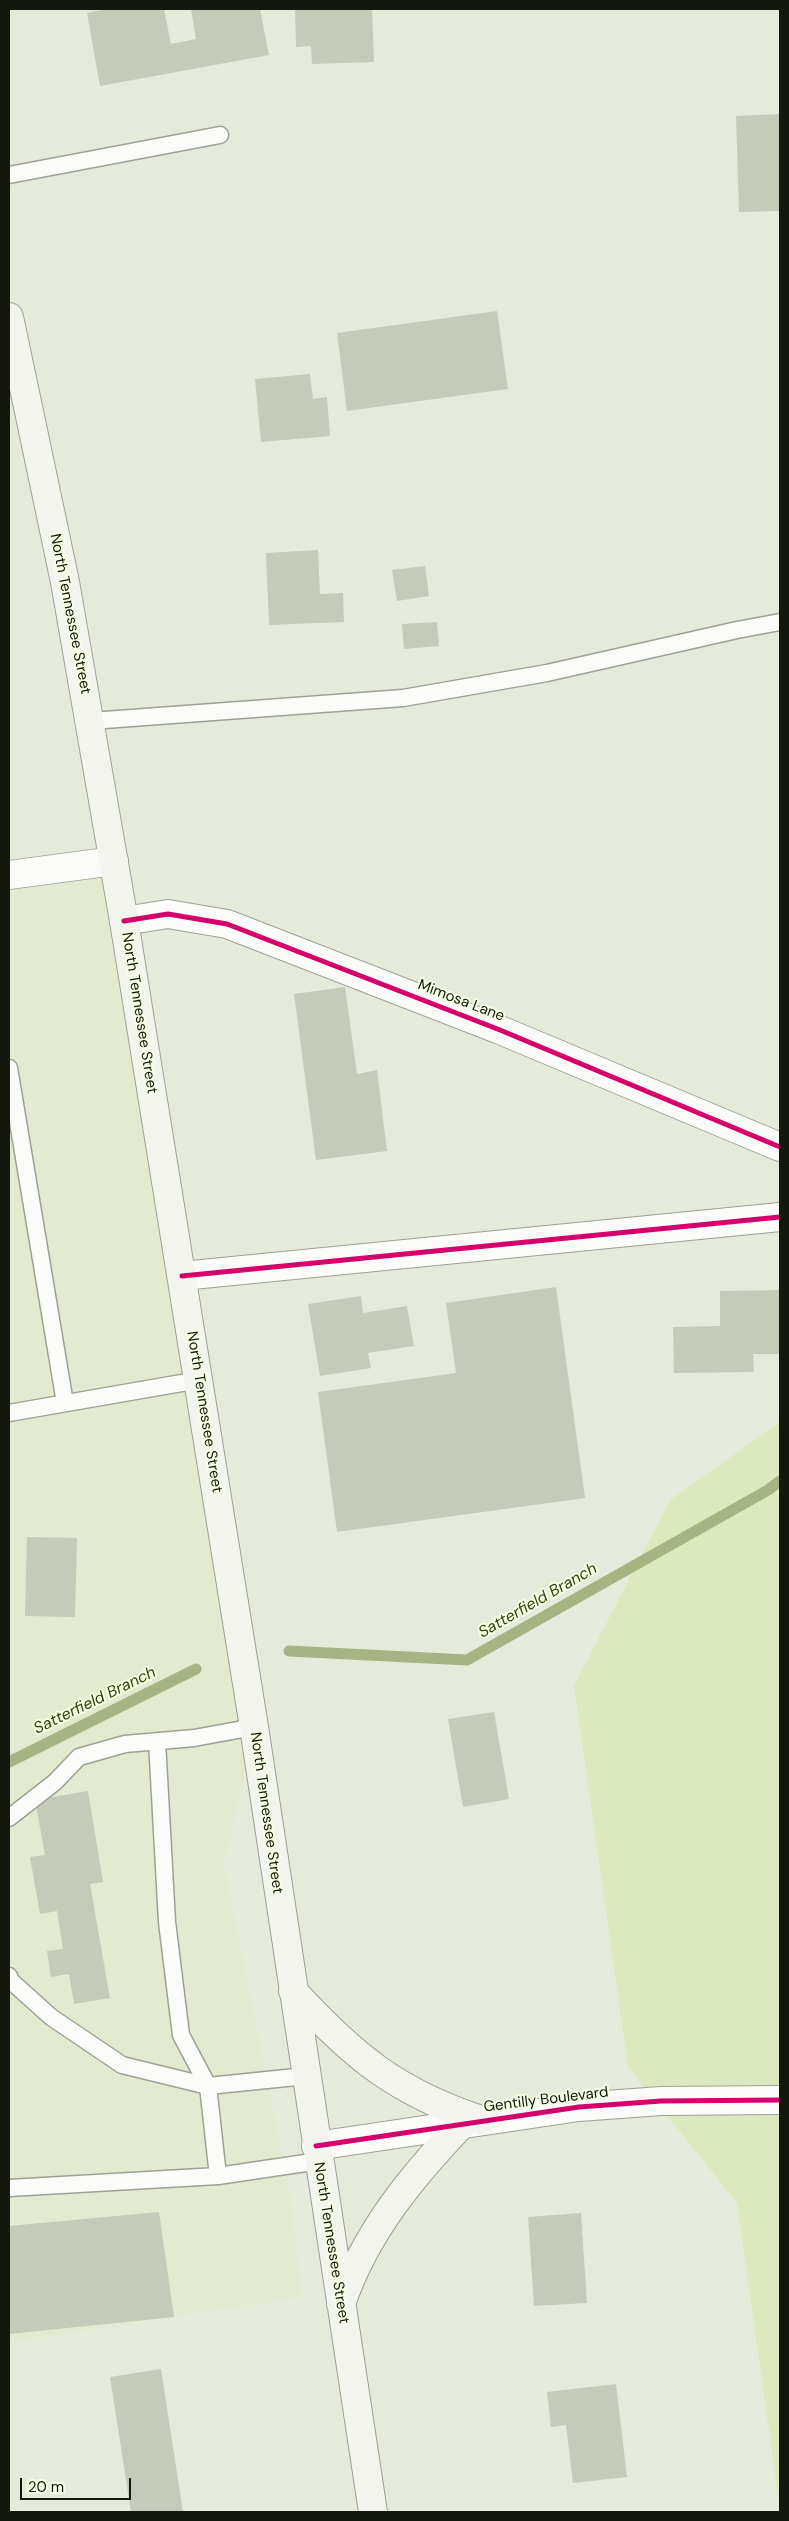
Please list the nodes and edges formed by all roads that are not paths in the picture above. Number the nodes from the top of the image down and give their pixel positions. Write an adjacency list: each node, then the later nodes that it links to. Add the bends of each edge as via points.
1 (220, 135): 2 (lane)
2 (9, 175)
3 (9, 317): 5 (main road, North Tennessee Street)
4 (780, 622): 5 (lane, via 547,673 403,698)
5 (91, 721): 6 (main road, North Tennessee Street)
6 (114, 861): 7 (street); 8 (main road, North Tennessee Street)
7 (9, 875)
8 (124, 921): 10 (street, Mimosa Lane, via 168,914 227,924 500,1030); 12 (main road, North Tennessee Street)
9 (9, 1068): 14 (lane)
10 (780, 1147)
11 (780, 1217): 12 (street)
12 (182, 1276): 13 (main road, North Tennessee Street)
13 (199, 1380): 14 (lane); 16 (main road, North Tennessee Street)
14 (65, 1403): 15 (lane)
15 (9, 1413)
16 (254, 1727): 17 (lane); 20 (main road, North Tennessee Street)
17 (157, 1741): 18 (lane, via 124,1744 79,1757 55,1782); 22 (lane, via 166,1922 181,2035)
18 (9, 1818)
19 (9, 1976): 22 (lane, via 51,2017 122,2065)
20 (293, 1992): 21 (main road, North Tennessee Street); 24 (main road, via 374,2070)
21 (306, 2076): 22 (lane); 25 (main road, North Tennessee Street)
22 (208, 2086): 26 (lane)
23 (780, 2100): 24 (street, Gentilly Boulevard, via 634,2102)
24 (472, 2122): 25 (street, Gentilly Boulevard); 28 (main road, via 431,2157 388,2212 352,2274)
25 (317, 2153): 26 (lane); 28 (main road, North Tennessee Street)
26 (218, 2176): 27 (lane)
27 (9, 2188)
28 (341, 2305): 29 (main road, North Tennessee Street)
29 (373, 2512)

